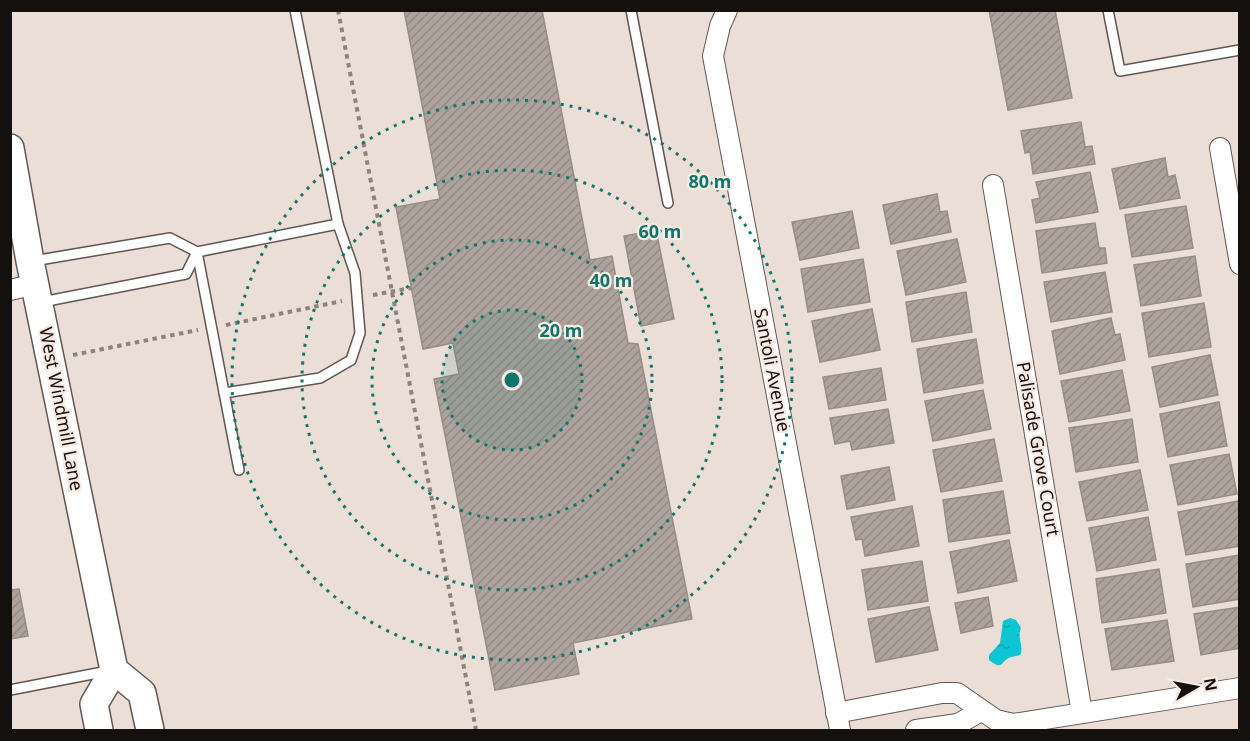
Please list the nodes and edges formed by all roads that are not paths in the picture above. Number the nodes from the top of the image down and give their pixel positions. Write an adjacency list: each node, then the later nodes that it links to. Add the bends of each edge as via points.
1 (295, 10): 10 (lane)
2 (631, 10): 9 (lane)
3 (727, 10): 21 (street, Santoli Avenue, via 713,56)
4 (1108, 10): 5 (lane, via 1120,71)
5 (1239, 50)
6 (10, 148): 13 (main road, West Windmill Lane)
7 (1220, 148): 12 (street)
8 (993, 185): 20 (street, Palisade Grove Court)
9 (668, 203)
10 (338, 224): 11 (lane); 14 (lane, via 359,298 360,333 351,360 320,378)
11 (197, 252): 13 (lane, via 170,238); 13 (lane, via 186,274); 14 (lane)
12 (1239, 264)
13 (29, 284): 16 (main road, West Windmill Lane, via 51,360)
14 (224, 393): 15 (lane)
15 (239, 470)
16 (114, 670): 18 (lane); 22 (main road, via 94,704); 23 (main road, via 142,693)
17 (1239, 688): 20 (street)
18 (10, 690)
19 (981, 711): 20 (street, via 1013,724); 21 (street, via 957,693 942,693); 24 (street, via 958,723)
20 (1082, 713)
21 (838, 722)
22 (99, 730)
23 (150, 730)
24 (916, 730)

